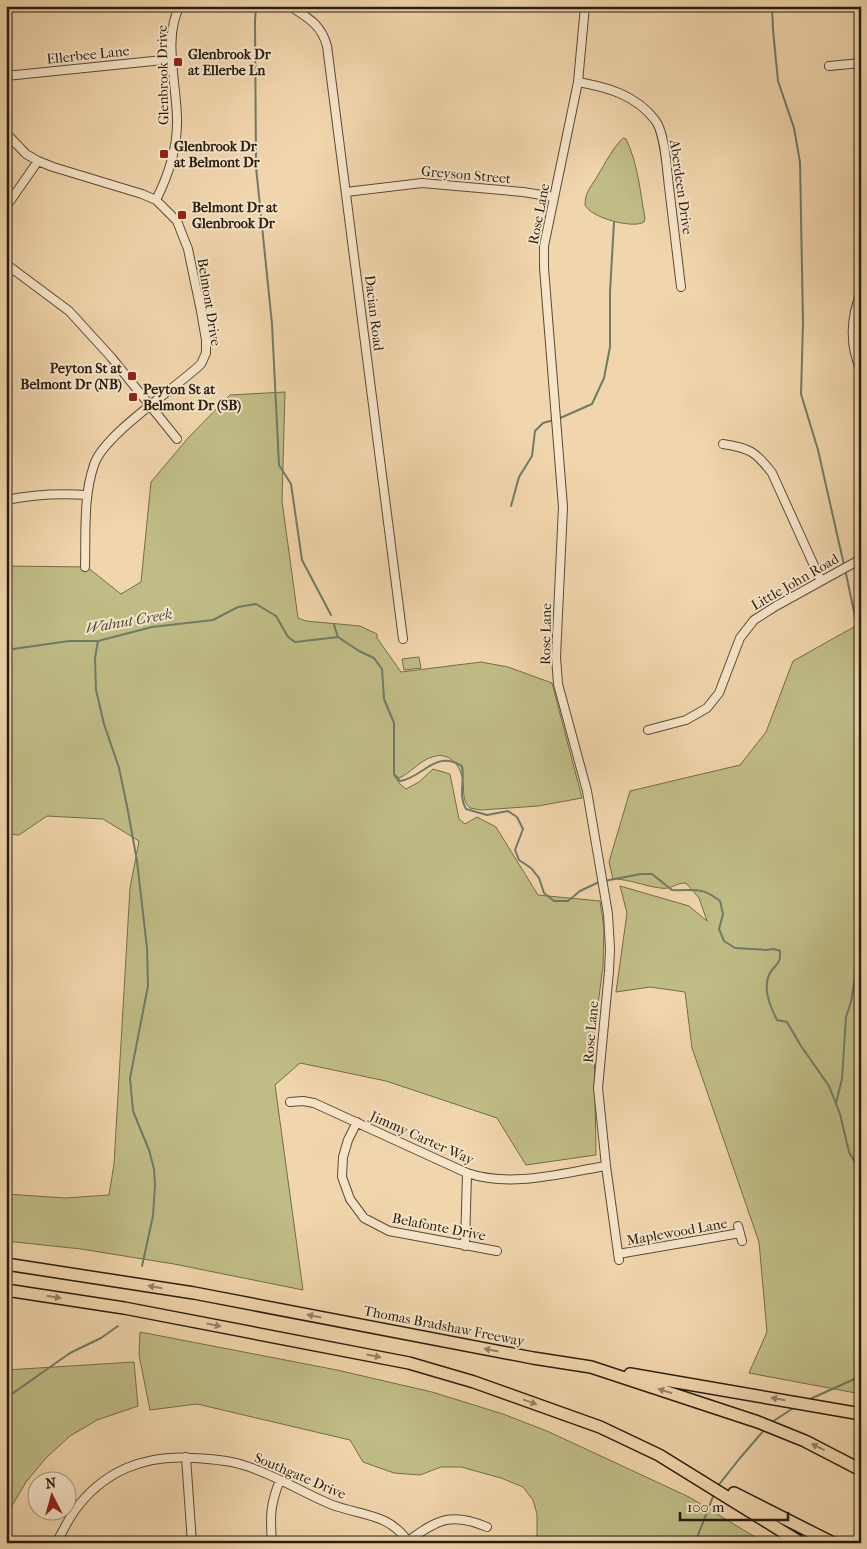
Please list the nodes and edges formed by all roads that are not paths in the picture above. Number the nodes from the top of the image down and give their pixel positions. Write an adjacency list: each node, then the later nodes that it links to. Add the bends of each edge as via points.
1 (180, 6): 4 (street, Glenbrook Drive, via 172,29)
2 (290, 6): 11 (street, Dacian Road, via 315,23 324,37)
3 (585, 6): 8 (street, Rose Lane)
4 (172, 59): 7 (street, Ellerbee Lane); 13 (street, Glenbrook Drive, via 178,126 164,184)
5 (861, 63): 6 (street)
6 (829, 66)
7 (6, 76)
8 (578, 82): 12 (street, Rose Lane); 16 (street, Aberdeen Drive, via 624,94 644,107 657,122 666,158)
9 (6, 133): 10 (street, Belmont Drive, via 26,154)
10 (38, 161): 13 (street, Belmont Drive); 14 (street)
11 (346, 192): 12 (street, Greyson Street, via 422,183); 27 (street, Dacian Road)
12 (554, 197): 31 (street, Rose Lane, via 544,246 544,268 563,506 556,657 558,684 588,791 606,895 610,950 598,1088)
13 (156, 200): 19 (street, Belmont Drive, via 177,222 188,249 206,353 201,364)
14 (6, 207)
15 (6, 264): 19 (street, via 69,311)
16 (681, 287)
17 (861, 293): 18 (street, via 852,325)
18 (861, 370)
19 (151, 406): 20 (street); 22 (street, Belmont Drive, via 101,450 94,464)
20 (177, 438)
21 (723, 444): 26 (street, via 743,447 761,458 772,474)
22 (87, 496): 23 (street, via 60,493); 25 (street, Belmont Drive)
23 (6, 500)
24 (861, 559): 26 (street, Little John Road)
25 (85, 567)
26 (821, 581): 28 (street, Little John Road, via 761,615 750,625 740,638 719,693 707,708 686,720)
27 (403, 640)
28 (648, 730)
29 (290, 1102): 30 (street, Jimmy Carter Way, via 314,1103)
30 (357, 1122): 32 (street, Jimmy Carter Way); 34 (street, Belafonte Drive, via 343,1157 342,1177 355,1209 388,1232)
31 (606, 1166): 32 (street, Jimmy Carter Way, via 513,1180); 36 (street, Rose Lane)
32 (467, 1173): 34 (street)
33 (740, 1233): 36 (street, Maplewood Lane)
34 (465, 1246): 35 (street, Belafonte Drive)
35 (497, 1251)
36 (619, 1257)
37 (6, 1264): 39 (highway, Thomas Bradshaw Freeway, one-way to 37, via 194,1293)
38 (6, 1290): 41 (highway, one-way to 41, via 133,1310 409,1363 474,1382 600,1427)
39 (591, 1367): 40 (highway, one-way to 39); 43 (highway, Thomas Bradshaw Freeway, one-way to 39, via 805,1441 758,1422)
40 (861, 1414)
41 (659, 1455): 50 (highway); 51 (highway)
42 (186, 1457): 44 (street, Southgate Drive, via 243,1465); 47 (street, Southgate Drive, via 145,1460 120,1470 94,1490 74,1512); 48 (street)
43 (861, 1470)
44 (280, 1480): 46 (street, Southgate Drive, via 329,1503 384,1520); 49 (street, via 270,1511)
45 (487, 1527): 46 (street, via 464,1519 444,1519 426,1527)
46 (409, 1542)
47 (56, 1543)
48 (192, 1543)
49 (272, 1543)
50 (801, 1543)
51 (833, 1543)

